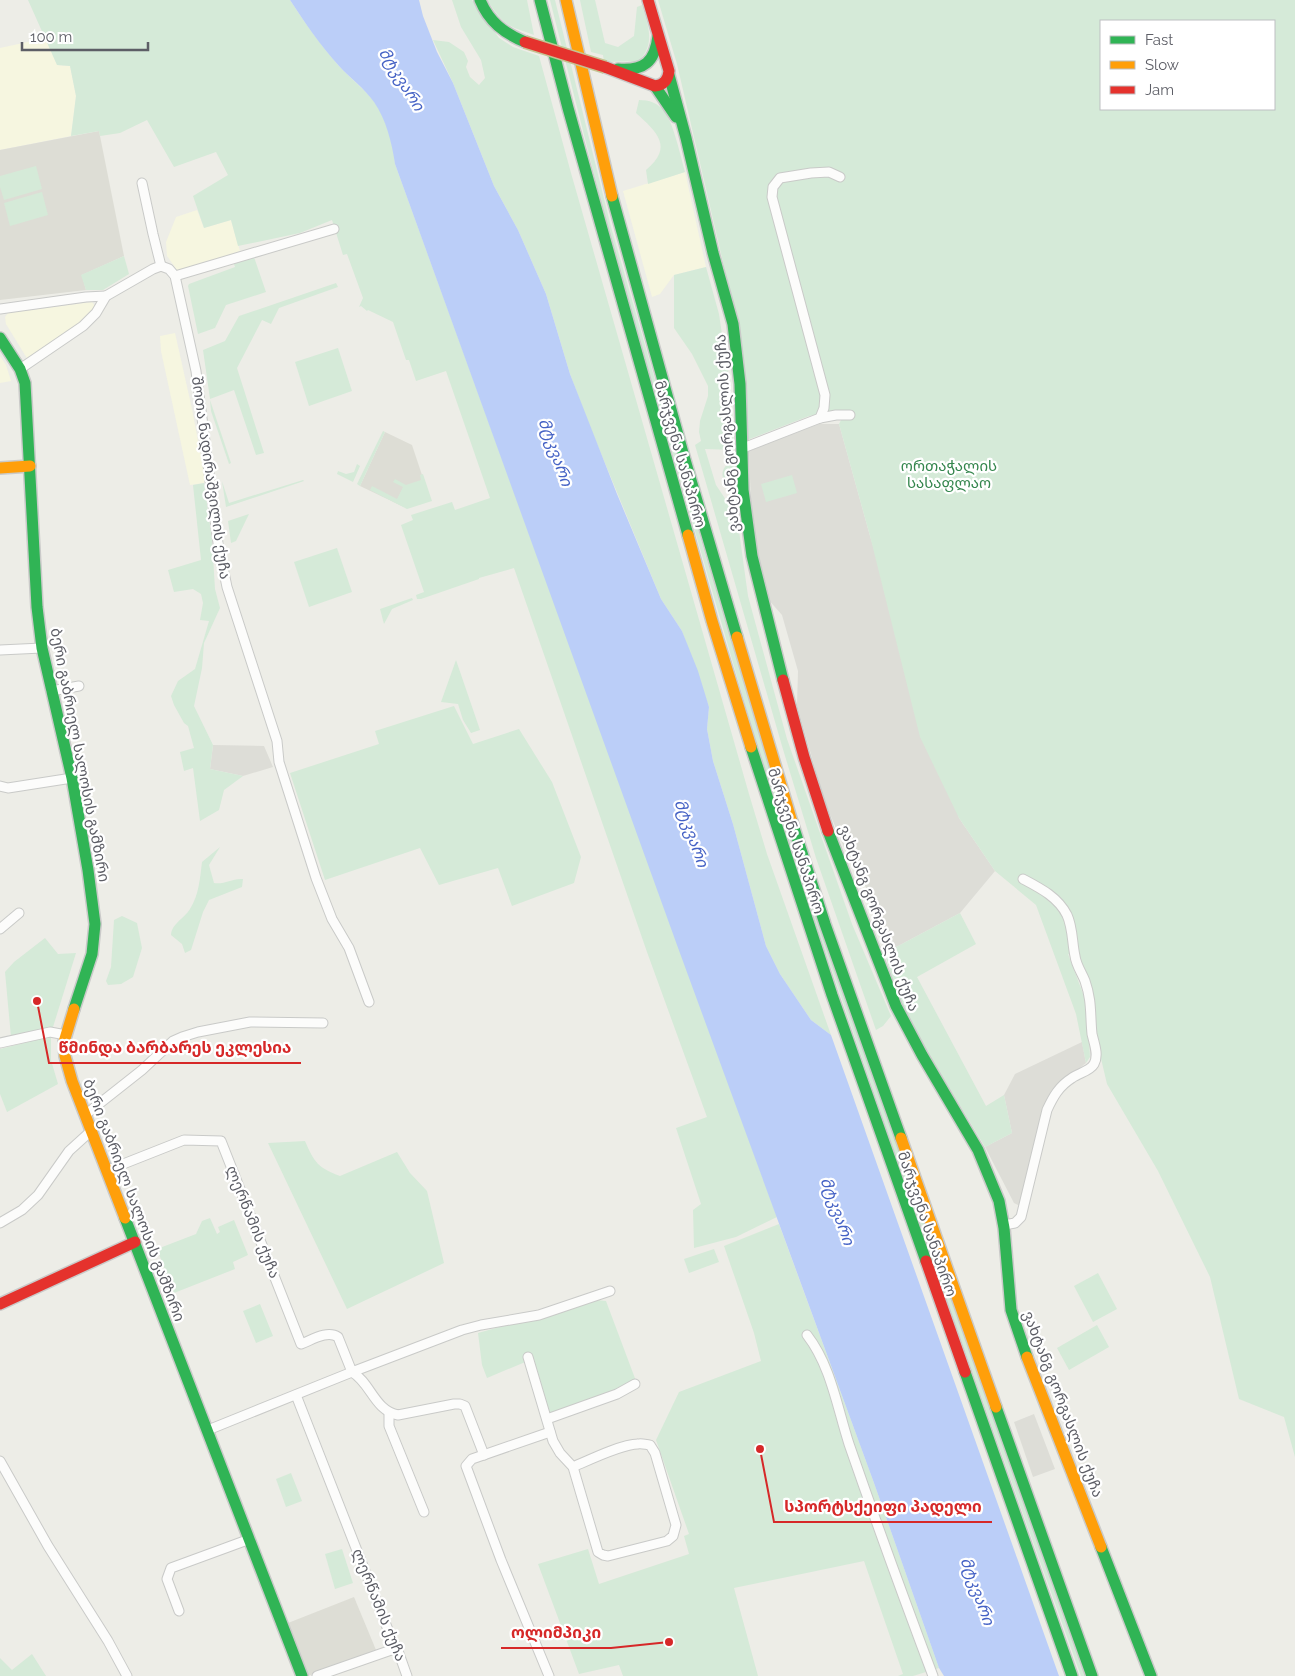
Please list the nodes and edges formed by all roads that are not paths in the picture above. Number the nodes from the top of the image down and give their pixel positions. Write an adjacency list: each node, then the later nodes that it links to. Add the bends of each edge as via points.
1 (480, 0): 7 (main road, bridge, via 482,9 502,32)
2 (540, 0): 68 (main road, მარჯვენა სანაპირო, via 712,621 766,796 832,995)
3 (648, 0): 5 (main road)
4 (567, 3): 69 (main road, მარჯვენა სანაპირო, via 609,185 778,780 825,924)
5 (658, 29): 6 (main road, via 657,45); 8 (main road)
6 (647, 63): 7 (main road, via 632,70); 8 (main road, via 661,60); 9 (main road, via 642,74)
7 (605, 67): 9 (main road)
8 (669, 71): 9 (main road, via 665,83); 10 (main road)
9 (651, 84): 10 (main road, via 672,109)
10 (686, 138): 22 (main road, ვახტანგ გორგასლის ქუჩა, via 733,324 740,384)
11 (840, 177): 21 (street, via 829,172 780,178 773,188 772,197 826,395)
12 (142, 183): 14 (street)
13 (334, 228): 15 (street)
14 (161, 266): 15 (street); 16 (street)
15 (176, 276): 34 (street, შოთა ნადირაშვილის ქუჩა, via 196,371 218,543 227,588 277,741 279,762 316,878 332,918 350,948)
16 (106, 296): 17 (street); 19 (street, via 96,314 83,326)
17 (0, 309)
18 (0, 338): 19 (main road, ბერი გაბრიელ სალოსის გამზირი)
19 (20, 369): 23 (main road, ბერი გაბრიელ სალოსის გამზირი, via 24,383)
20 (850, 415): 21 (street)
21 (820, 418): 22 (street)
22 (742, 448): 42 (main road, ვახტანგ გორგასლის ქუჩა, via 743,490 752,556 802,750 828,831 896,1006 985,1166 1000,1203)
23 (30, 466): 24 (main road); 25 (main road, ბერი გაბრიელ სალოსის გამზირი)
24 (0, 468)
25 (42, 648): 26 (street); 28 (main road, ბერი გაბრიელ სალოსის გამზირი)
26 (0, 650)
27 (79, 686): 28 (street)
28 (52, 691): 29 (main road, ბერი გაბრიელ სალოსის გამზირი)
29 (72, 778): 30 (street, via 8,788); 36 (main road, ბერი გაბრიელ სალოსის გამზირი, via 95,924 92,954)
30 (0, 786)
31 (1024, 879): 42 (street, via 1054,898 1067,915 1075,957 1091,1002 1096,1054 1094,1064 1072,1078 1054,1096 1047,1110 1021,1217)
32 (19, 913): 33 (street)
33 (0, 929)
34 (369, 1002)
35 (323, 1023): 38 (street, via 250,1022 182,1037 173,1041)
36 (66, 1035): 37 (street, via 50,1032); 38 (main road, ბერი გაბრიელ სალოსის გამზირი, via 65,1056)
37 (0, 1043)
38 (85, 1115): 39 (main road, ბერი გაბრიელ სალოსის გამზირი)
39 (92, 1131): 40 (main road, ბერი გაბრიელ სალოსის გამზირი); 41 (street, via 69,1151 38,1195 22,1210)
40 (108, 1170): 43 (main road, ბერი გაბრიელ სალოსის გამზირი); 48 (street, ლერწამის ქუჩა, via 184,1140 221,1140 301,1344 333,1334 338,1337)
41 (0, 1223)
42 (1004, 1226): 70 (main road, ვახტანგ გორგასლის ქუჩა, via 1012,1313)
43 (135, 1242): 45 (main road); 53 (main road, ბერი გაბრიელ სალოსის გამზირი)
44 (610, 1291): 48 (street, via 539,1314 481,1324)
45 (0, 1304)
46 (807, 1335): 67 (street, via 827,1369 849,1444)
47 (528, 1357): 52 (street)
48 (352, 1372): 50 (street); 51 (street)
49 (635, 1384): 52 (street, via 617,1394)
50 (296, 1395): 53 (street); 61 (street, ლერწამის ქუჩა)
51 (389, 1413): 55 (street, via 398,1415 454,1404 465,1406); 58 (street, via 389,1426)
52 (547, 1419): 54 (street)
53 (208, 1430): 59 (main road, ბერი გაბრიელ სალოსის გამზირი)
54 (550, 1432): 55 (street); 57 (street, via 560,1453)
55 (484, 1455): 66 (street, via 472,1459 466,1471)
56 (0, 1461): 62 (street)
57 (573, 1467): 57 (street, via 598,1552 608,1556 667,1541 673,1536 676,1525 656,1453 650,1445 627,1447)
58 (424, 1512)
59 (250, 1539): 60 (street, via 171,1568 167,1579); 63 (main road, ბერი გაბრიელ სალოსის გამზირი)
60 (179, 1611)
61 (397, 1648): 64 (street); 65 (street, ლერწამის ქუჩა)
62 (127, 1676)
63 (302, 1676)
64 (317, 1676)
65 (407, 1676)
66 (549, 1676)
67 (933, 1676)
68 (1072, 1676)
69 (1092, 1676)
70 (1151, 1676)

